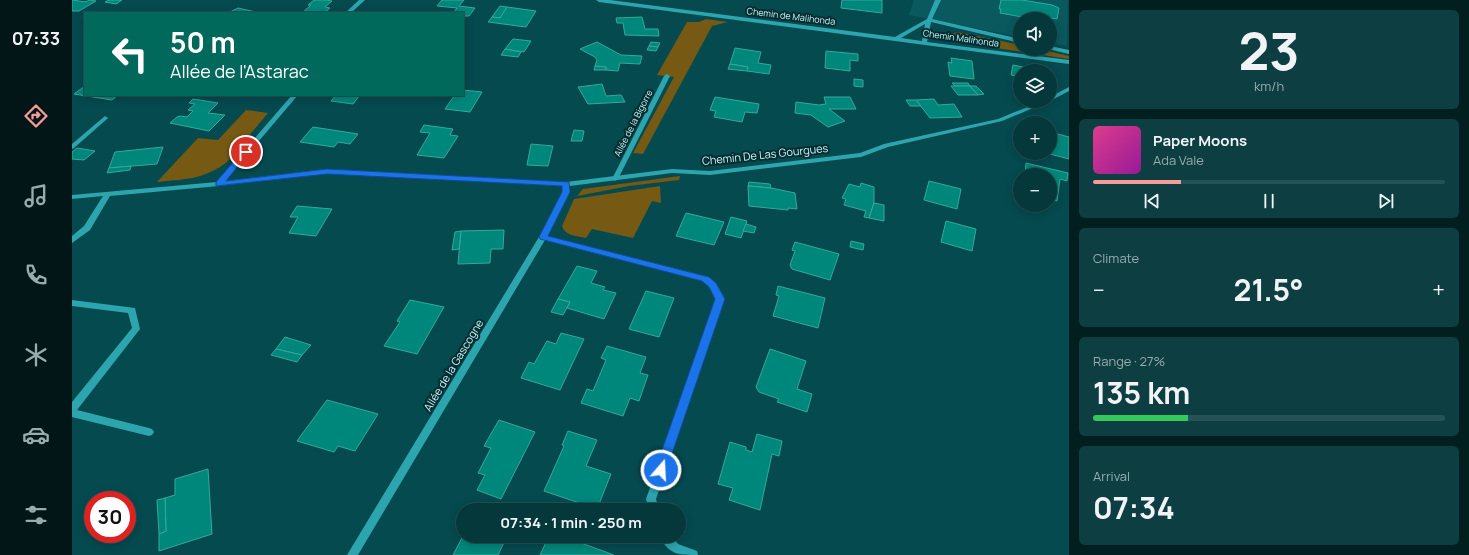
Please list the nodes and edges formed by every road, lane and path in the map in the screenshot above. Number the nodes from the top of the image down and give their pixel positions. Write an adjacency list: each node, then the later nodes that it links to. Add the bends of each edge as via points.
1 (362, 0): 4 (street)
2 (599, 0): 6 (street, Chemin de Malihonda)
3 (938, 0): 5 (street)
4 (349, 12)
5 (929, 20): 6 (street); 7 (street); 8 (street)
6 (897, 38): 8 (street, Chemin Malihonda)
7 (1013, 39)
8 (924, 42): 11 (street, Chemin Malihonda)
9 (1057, 49): 10 (street)
10 (1069, 52)
11 (1069, 62)
12 (667, 76): 19 (street, Allée de la Bigorre)
13 (1069, 89): 14 (street)
14 (1057, 95)
15 (294, 96): 20 (street)
16 (1030, 108): 19 (street, Chemin De Las Gourgues, via 1000,120 886,145 861,155 710,173 672,171)
17 (104, 118): 18 (street)
18 (72, 147)
19 (615, 179): 21 (street, Chemin De Las Gourgues)
20 (218, 184): 21 (street, Chemin De Las Gourgues, via 327,171); 22 (street, Chemin De Las Gourgues)
21 (566, 184): 24 (street, Allée de la Gascogne, via 566,192)
22 (108, 194): 23 (street, Chemin De Las Gourgues); 25 (street, via 88,228)
23 (72, 197)
24 (543, 237): 30 (street, via 705,279 713,285 720,299 651,499); 32 (street, Allée de la Gascogne)
25 (72, 240)
26 (72, 303): 27 (street, via 132,310 136,329)
27 (72, 408)
28 (72, 413): 29 (street)
29 (149, 432)
30 (652, 503)
31 (670, 543): 33 (street, via 674,548)
32 (352, 555)
33 (693, 555)

